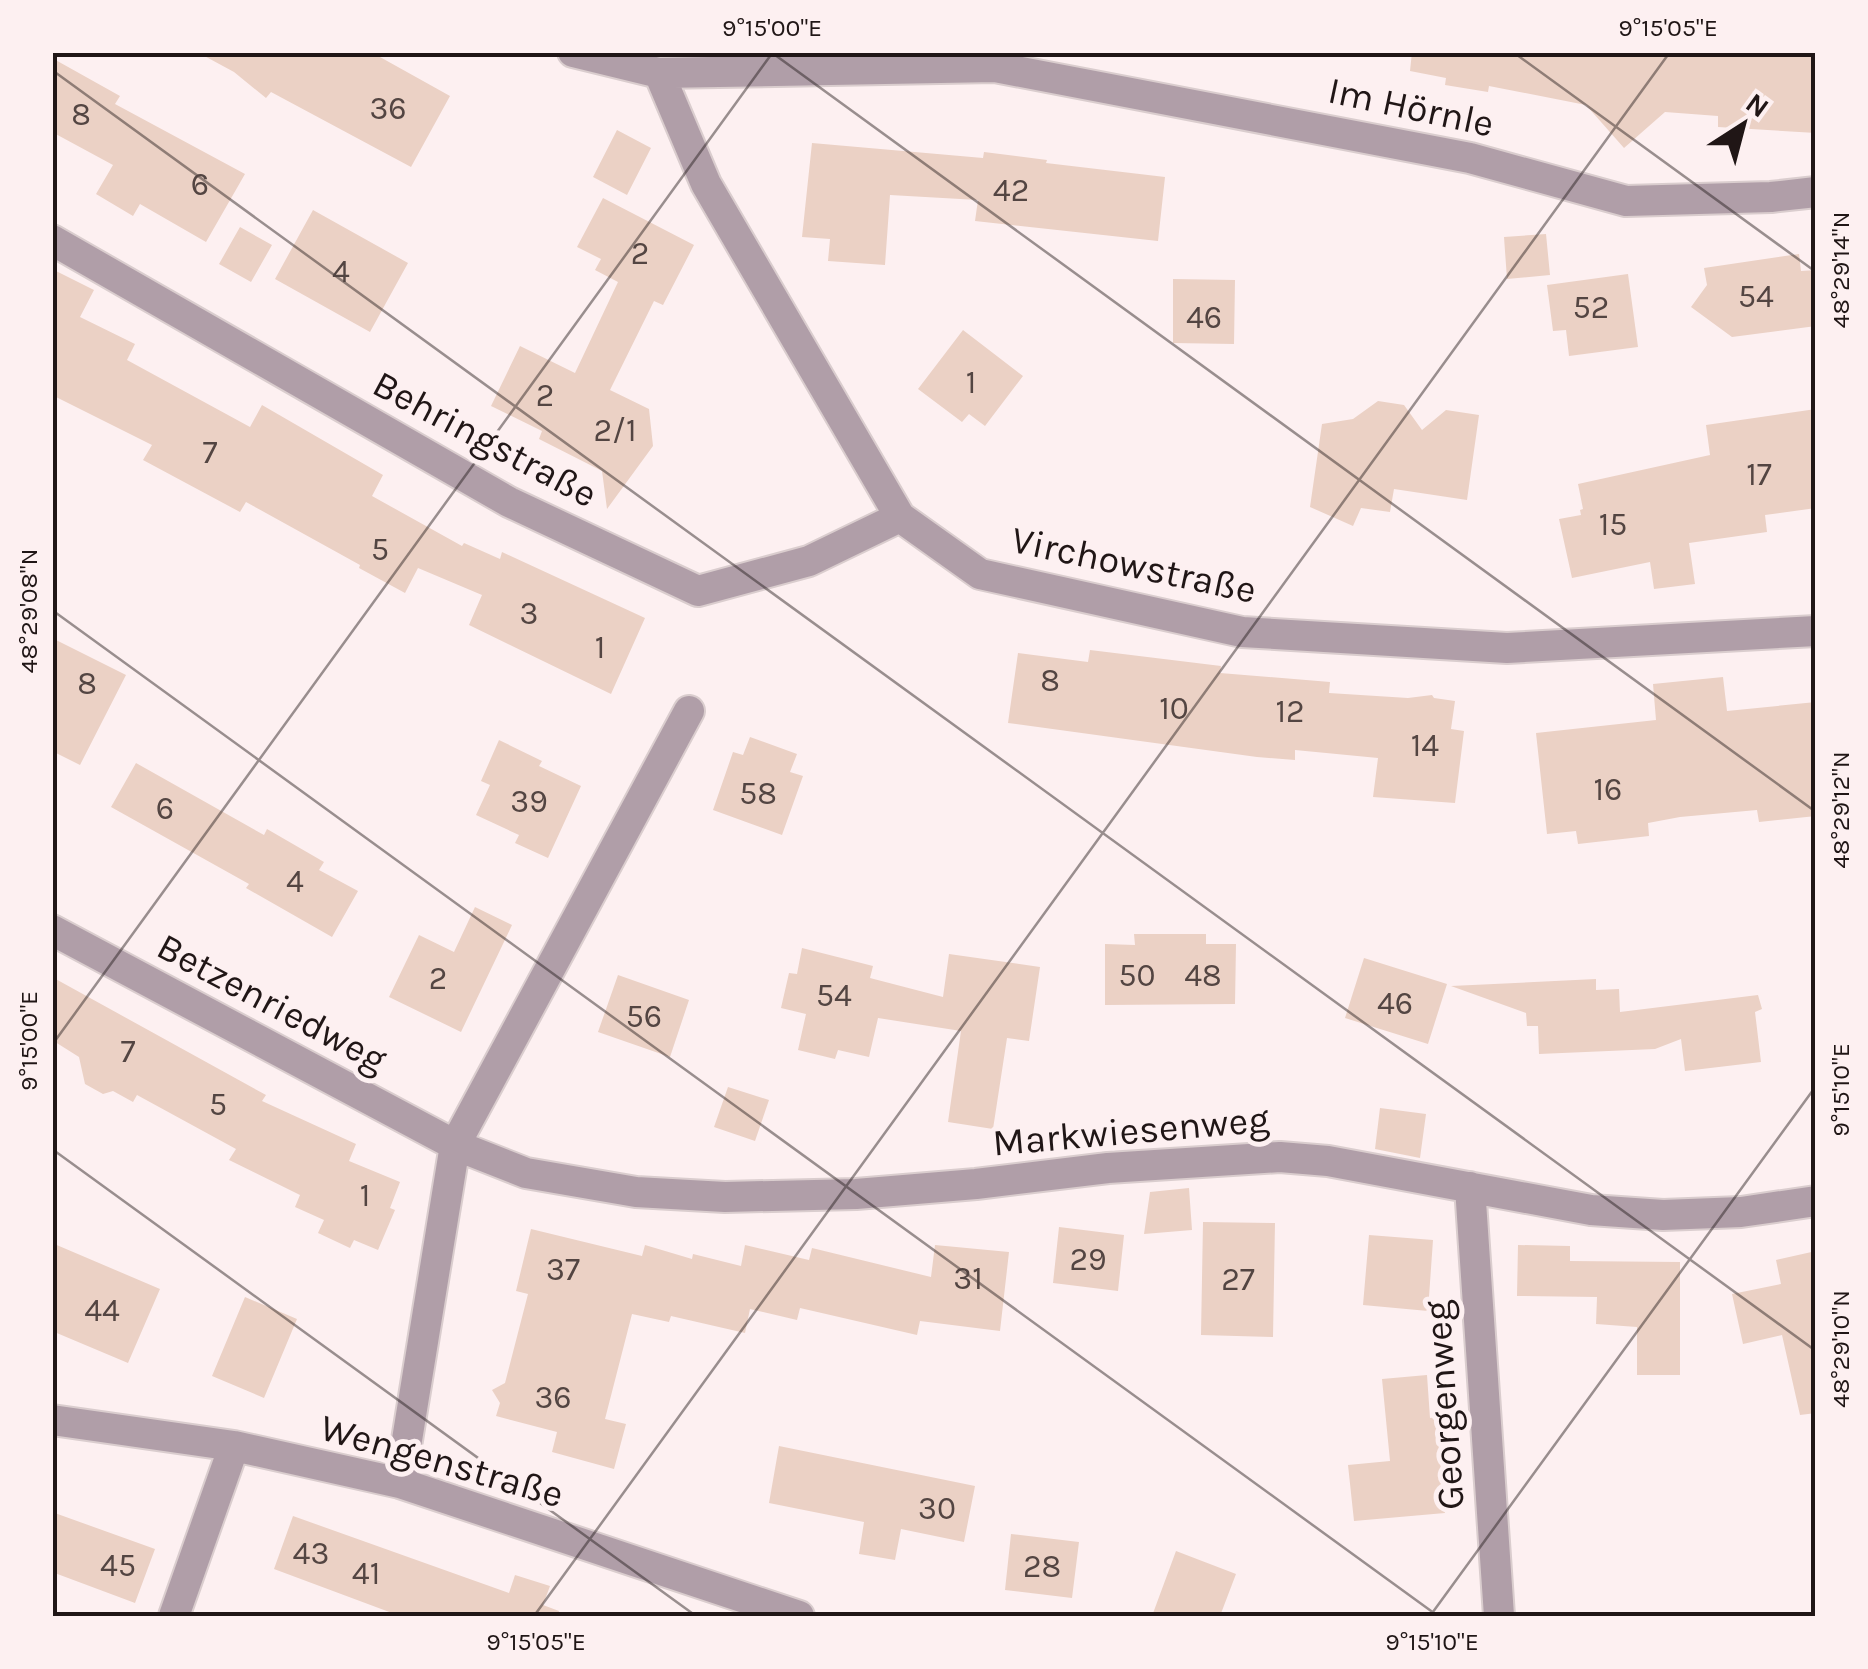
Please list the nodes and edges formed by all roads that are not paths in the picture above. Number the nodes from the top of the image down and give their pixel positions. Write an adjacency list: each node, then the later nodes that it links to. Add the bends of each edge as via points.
1 (573, 52): 2 (street, Im Hörnle)
2 (659, 73): 3 (street, Im Hörnle, via 995,66 1470,158 1626,200); 5 (street, Virchowstraße, via 706,184)
3 (1816, 192)
4 (52, 240): 5 (street, Behringstraße, via 509,502 698,591 810,561)
5 (900, 518): 6 (street, Virchowstraße, via 980,574 1242,632 1506,648)
6 (1816, 631)
7 (689, 710): 9 (street)
8 (52, 930): 9 (street, Betzenriedweg)
9 (455, 1145): 10 (street, Markwiesenweg, via 526,1173 636,1192 724,1196 856,1194 1280,1157); 14 (street)
10 (1470, 1187): 11 (street, Markwiesenweg, via 1591,1210 1663,1215); 17 (street, Georgenweg)
11 (1816, 1201)
12 (52, 1420): 13 (street, Wengenstraße)
13 (234, 1446): 14 (street, Wengenstraße); 15 (street)
14 (400, 1483): 16 (street, Wengenstraße)
15 (174, 1616)
16 (800, 1616)
17 (1500, 1616)

